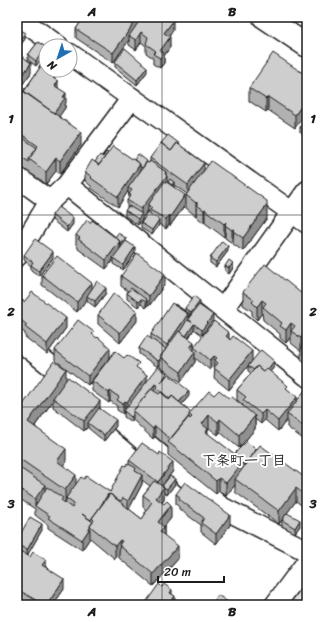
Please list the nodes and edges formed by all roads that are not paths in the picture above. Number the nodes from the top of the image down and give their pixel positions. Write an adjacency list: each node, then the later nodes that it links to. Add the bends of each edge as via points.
1 (17, 17): 3 (street)
2 (264, 17): 4 (street)
3 (47, 38)
4 (307, 46)
5 (78, 60): 6 (street)
6 (132, 98): 8 (street); 11 (street)
7 (17, 177): 10 (street)
8 (67, 185): 10 (street); 13 (street)
9 (307, 191): 11 (street)
10 (50, 201): 12 (street)
11 (300, 218): 13 (street)
12 (17, 256)
13 (223, 309): 15 (street)
14 (17, 339): 16 (street, via 117,418 221,507)
15 (307, 376)
16 (307, 551)
17 (307, 562): 18 (street)
18 (275, 605)

